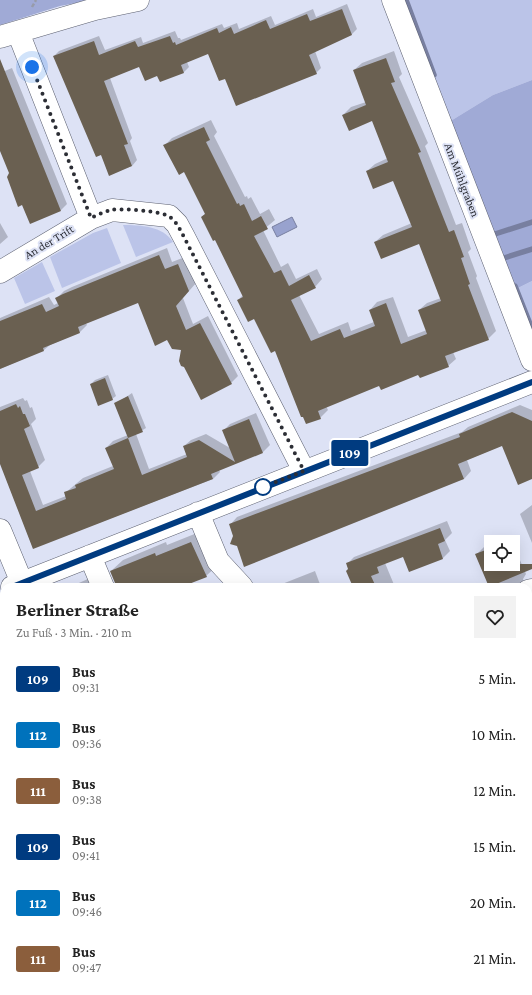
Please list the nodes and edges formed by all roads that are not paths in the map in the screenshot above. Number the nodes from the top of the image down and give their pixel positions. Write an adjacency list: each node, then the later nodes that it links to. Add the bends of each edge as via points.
1 (138, 0): 3 (street, via 95,9)
2 (393, 0): 6 (street, Am Mühlgraben)
3 (9, 34): 4 (street)
4 (91, 218): 5 (street, An der Trift); 8 (street, An der Trift, via 112,210 120,210 169,216 177,224)
5 (0, 272)
6 (532, 360)
7 (532, 382): 8 (street)
8 (304, 471): 9 (street)
9 (198, 513): 11 (street); 15 (street, via 218,561)
10 (0, 530): 12 (street)
11 (90, 556): 13 (street); 14 (street)
12 (11, 583)
13 (22, 583)
14 (101, 583)
15 (238, 583)

